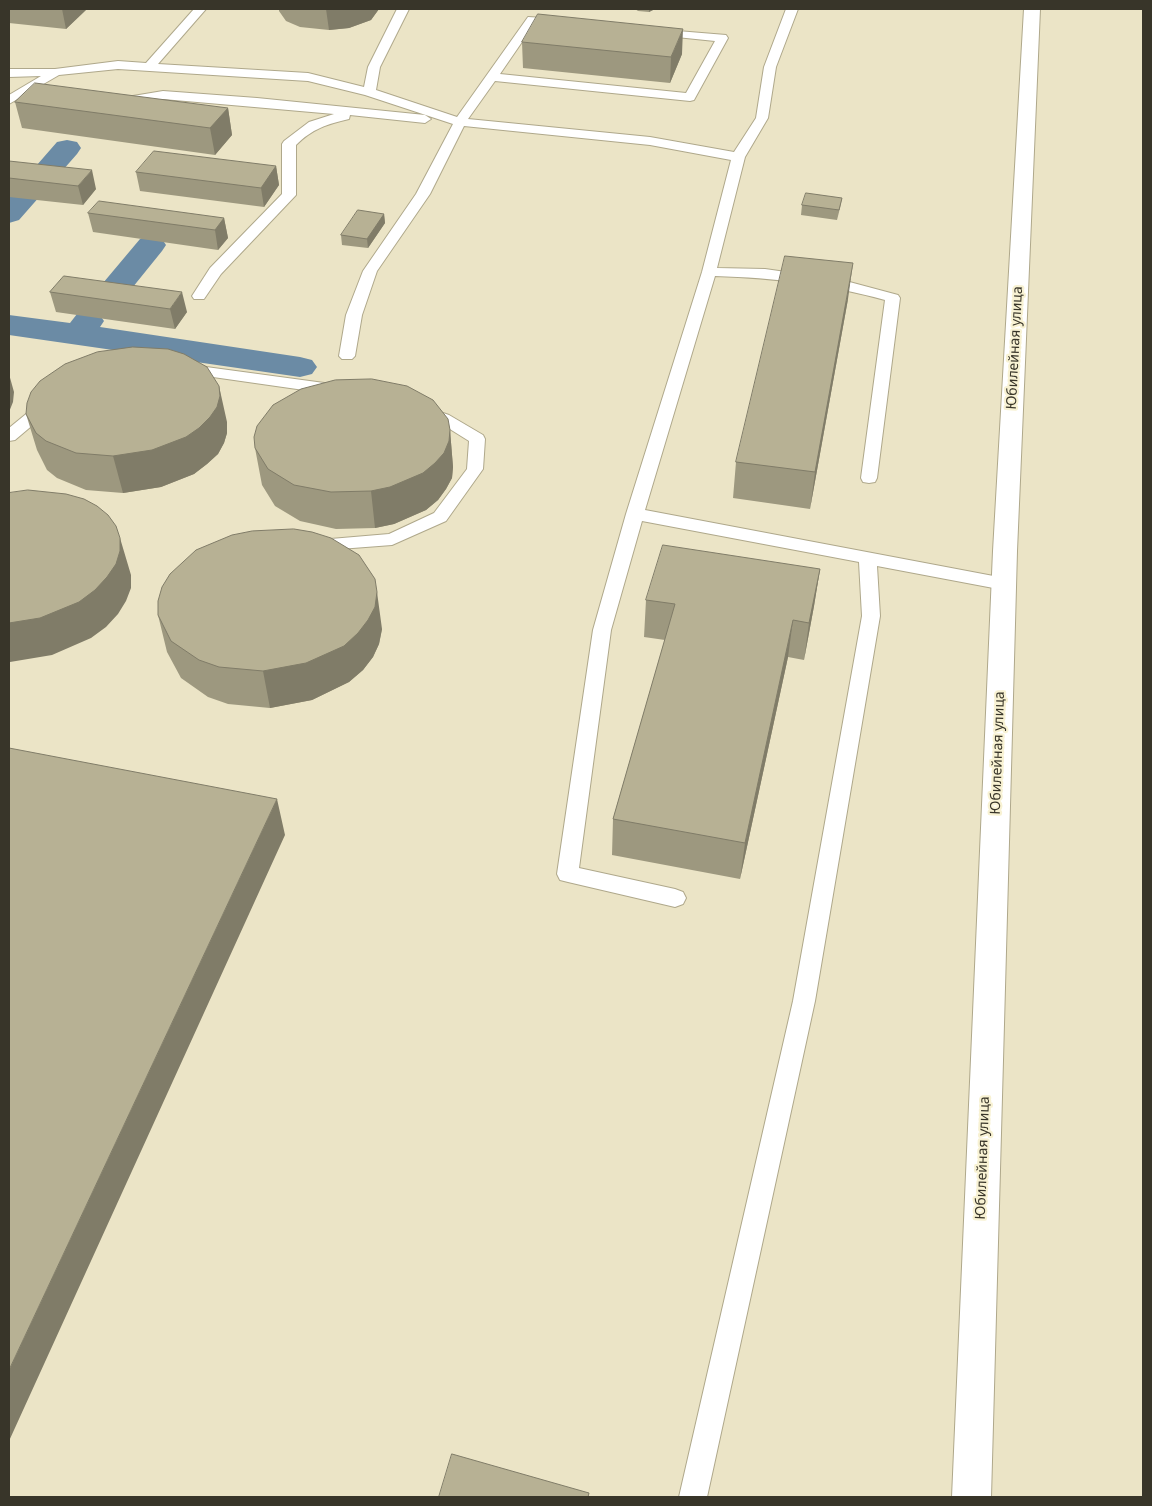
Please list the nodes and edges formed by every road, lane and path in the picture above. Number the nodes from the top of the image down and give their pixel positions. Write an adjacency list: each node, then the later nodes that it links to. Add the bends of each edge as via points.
1 (200, 9): 7 (lane)
2 (403, 9): 11 (lane, via 374,67)
3 (792, 9): 16 (lane, via 770,67 762,118)
4 (1032, 9): 29 (main road, Юбилейная улица)
5 (570, 23): 10 (lane, via 532,19)
6 (646, 30): 10 (lane, via 722,38 690,97)
7 (149, 67): 8 (lane, via 118,65); 11 (lane, via 308,77)
8 (56, 72): 9 (lane); 12 (lane)
9 (9, 74)
10 (491, 77): 15 (lane)
11 (369, 92): 15 (lane)
12 (9, 100)
13 (108, 111): 14 (lane, via 120,102 163,95)
14 (366, 113): 15 (lane); 18 (lane, via 329,117 305,129 288,144 290,195 215,271)
15 (460, 122): 16 (lane, via 650,141); 19 (lane, via 422,194 370,272 354,315)
16 (738, 156): 17 (lane)
17 (709, 272): 25 (lane, via 765,273 842,284 893,298); 26 (lane)
18 (199, 296)
19 (347, 356)
20 (168, 369): 21 (lane, via 258,378)
21 (354, 393)
22 (60, 398): 24 (lane)
23 (408, 407): 27 (lane, via 443,418 477,439 475,469 440,518 392,539)
24 (9, 436)
25 (869, 478)
26 (634, 514): 28 (lane); 30 (lane, via 602,630 568,874)
27 (305, 546)
28 (868, 559): 29 (lane); 31 (lane, via 871,616 804,1001)
29 (1004, 584): 32 (main road, Юбилейная улица)
30 (675, 898)
31 (692, 1497)
32 (971, 1497)

